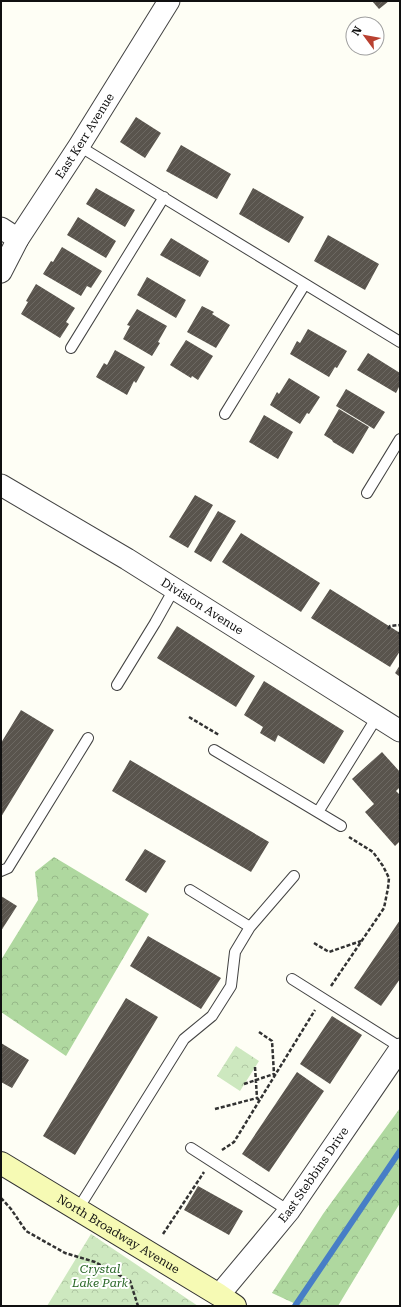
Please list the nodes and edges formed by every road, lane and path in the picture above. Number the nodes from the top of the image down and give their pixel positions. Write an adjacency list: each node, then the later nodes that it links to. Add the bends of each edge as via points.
1 (169, 1): 2 (street, East Kerr Avenue)
2 (79, 146): 3 (lane); 5 (street, East Kerr Avenue)
3 (164, 197): 7 (lane); 9 (lane)
4 (1, 228): 5 (street)
5 (18, 239): 6 (street, East Kerr Avenue)
6 (1, 272)
7 (306, 284): 8 (lane); 10 (lane)
8 (400, 342)
9 (71, 348)
10 (225, 414)
11 (400, 439): 13 (lane)
12 (1, 485): 14 (street, Division Avenue)
13 (367, 493)
14 (174, 589): 17 (lane); 19 (street, Division Avenue)
15 (400, 625): 16 (path, via 390,626)
16 (388, 629)
17 (117, 685)
18 (189, 717): 22 (path, via 221,736)
19 (377, 717): 20 (street, Division Avenue); 23 (lane)
20 (400, 731)
21 (88, 738): 25 (lane, via 8,868)
22 (214, 750): 23 (lane)
23 (318, 812): 24 (lane)
24 (341, 826): 29 (path, via 343,833 372,852 389,878 384,908)
25 (1, 870)
26 (294, 876): 28 (lane)
27 (190, 890): 28 (lane)
28 (250, 927): 45 (lane, via 235,952 231,986 212,1016 184,1039)
29 (362, 941): 30 (path, via 329,952); 32 (path)
30 (314, 943)
31 (292, 979): 32 (lane)
32 (322, 998): 34 (lane); 36 (path)
33 (258, 1032): 36 (path, via 272,1041)
34 (400, 1048): 46 (street, East Stebbins Drive)
35 (255, 1067): 37 (path)
36 (275, 1074): 37 (path); 39 (path)
37 (256, 1081): 38 (path); 39 (path)
38 (244, 1084)
39 (258, 1099): 40 (path); 42 (path, via 234,1142 216,1154)
40 (215, 1109)
41 (191, 1148): 42 (lane)
42 (212, 1161): 46 (lane); 47 (path)
43 (1, 1163): 45 (street, North Broadway Avenue)
44 (1, 1198): 49 (path, via 26,1231 65,1253 94,1262 130,1281)
45 (78, 1209): 48 (street, North Broadway Avenue)
46 (289, 1210): 48 (street, East Stebbins Drive)
47 (163, 1234)
48 (223, 1300)
49 (138, 1306)

